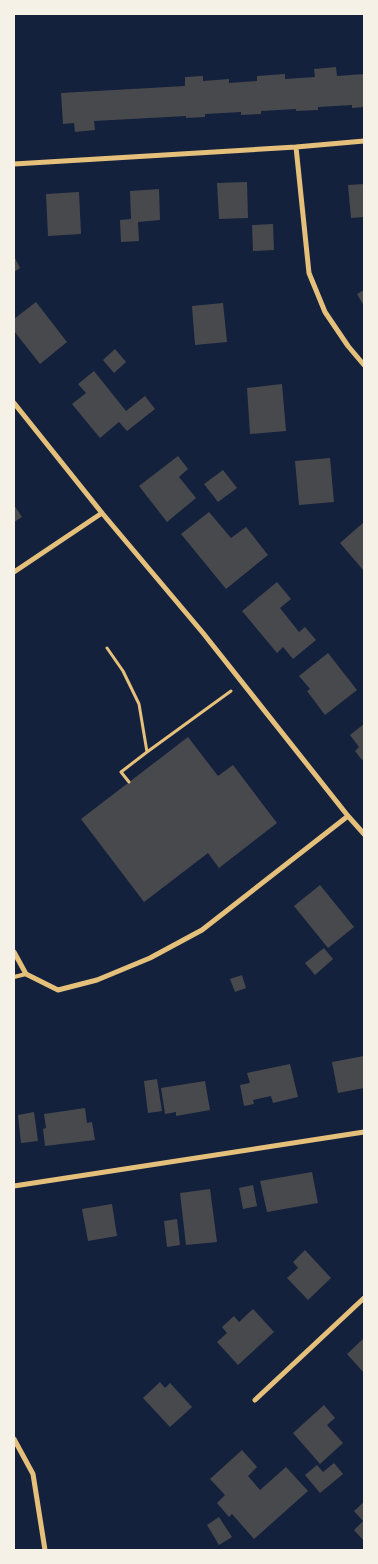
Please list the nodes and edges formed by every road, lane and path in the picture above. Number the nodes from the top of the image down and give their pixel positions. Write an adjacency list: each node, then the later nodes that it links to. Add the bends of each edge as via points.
1 (364, 141): 2 (street)
2 (296, 147): 3 (street); 4 (street, via 309,273 325,312)
3 (14, 164)
4 (364, 365)
5 (14, 404): 6 (street)
6 (102, 513): 7 (street); 9 (street)
7 (14, 572)
8 (107, 648): 10 (path, via 139,704)
9 (241, 683): 10 (path); 12 (street)
10 (148, 752): 11 (path, via 121,772)
11 (128, 782)
12 (348, 816): 13 (street); 15 (street, via 202,930 150,958 97,980 58,990)
13 (364, 834)
14 (14, 952): 15 (street)
15 (26, 974): 16 (lane)
16 (14, 977)
17 (364, 1132): 18 (street)
18 (14, 1186)
19 (364, 1298): 20 (street)
20 (254, 1400)
21 (14, 1439): 22 (street, via 33,1474)
22 (45, 1550)

